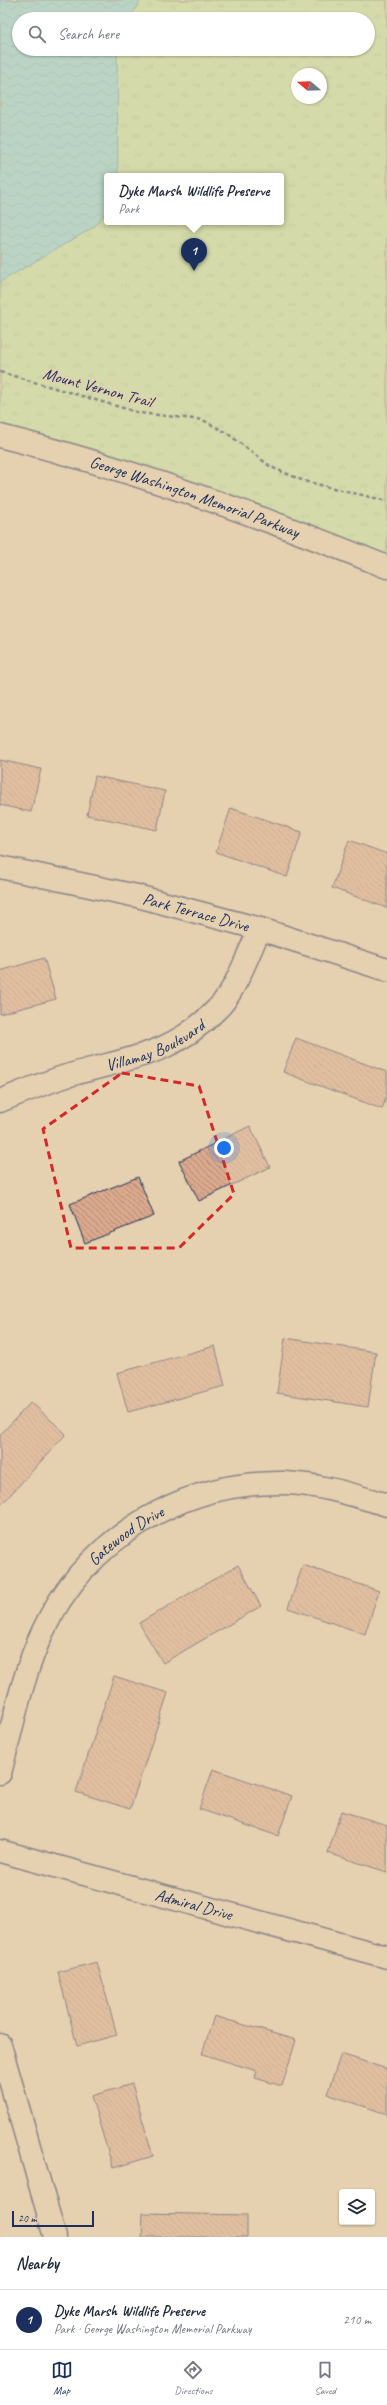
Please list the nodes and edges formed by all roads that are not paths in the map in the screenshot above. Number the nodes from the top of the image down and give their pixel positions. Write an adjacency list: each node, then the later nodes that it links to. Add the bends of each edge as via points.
1 (0, 436): 2 (street, George Washington Memorial Parkway, via 45,447 151,480)
2 (387, 566)
3 (0, 867): 4 (street, Park Terrace Drive, via 137,896)
4 (260, 929): 5 (street, Park Terrace Drive); 6 (street, Villamay Boulevard, via 218,1009 184,1039 158,1051 74,1074)
5 (387, 970)
6 (0, 1101)
7 (387, 1505): 8 (street, Gatewood Drive, via 344,1492 312,1486 256,1484 228,1488 178,1502 133,1527 110,1544 77,1577 42,1632 30,1665)
8 (0, 1773)
9 (0, 1851): 10 (street, Admiral Drive)
10 (387, 1957)
11 (0, 2045): 12 (street)
12 (55, 2237)

